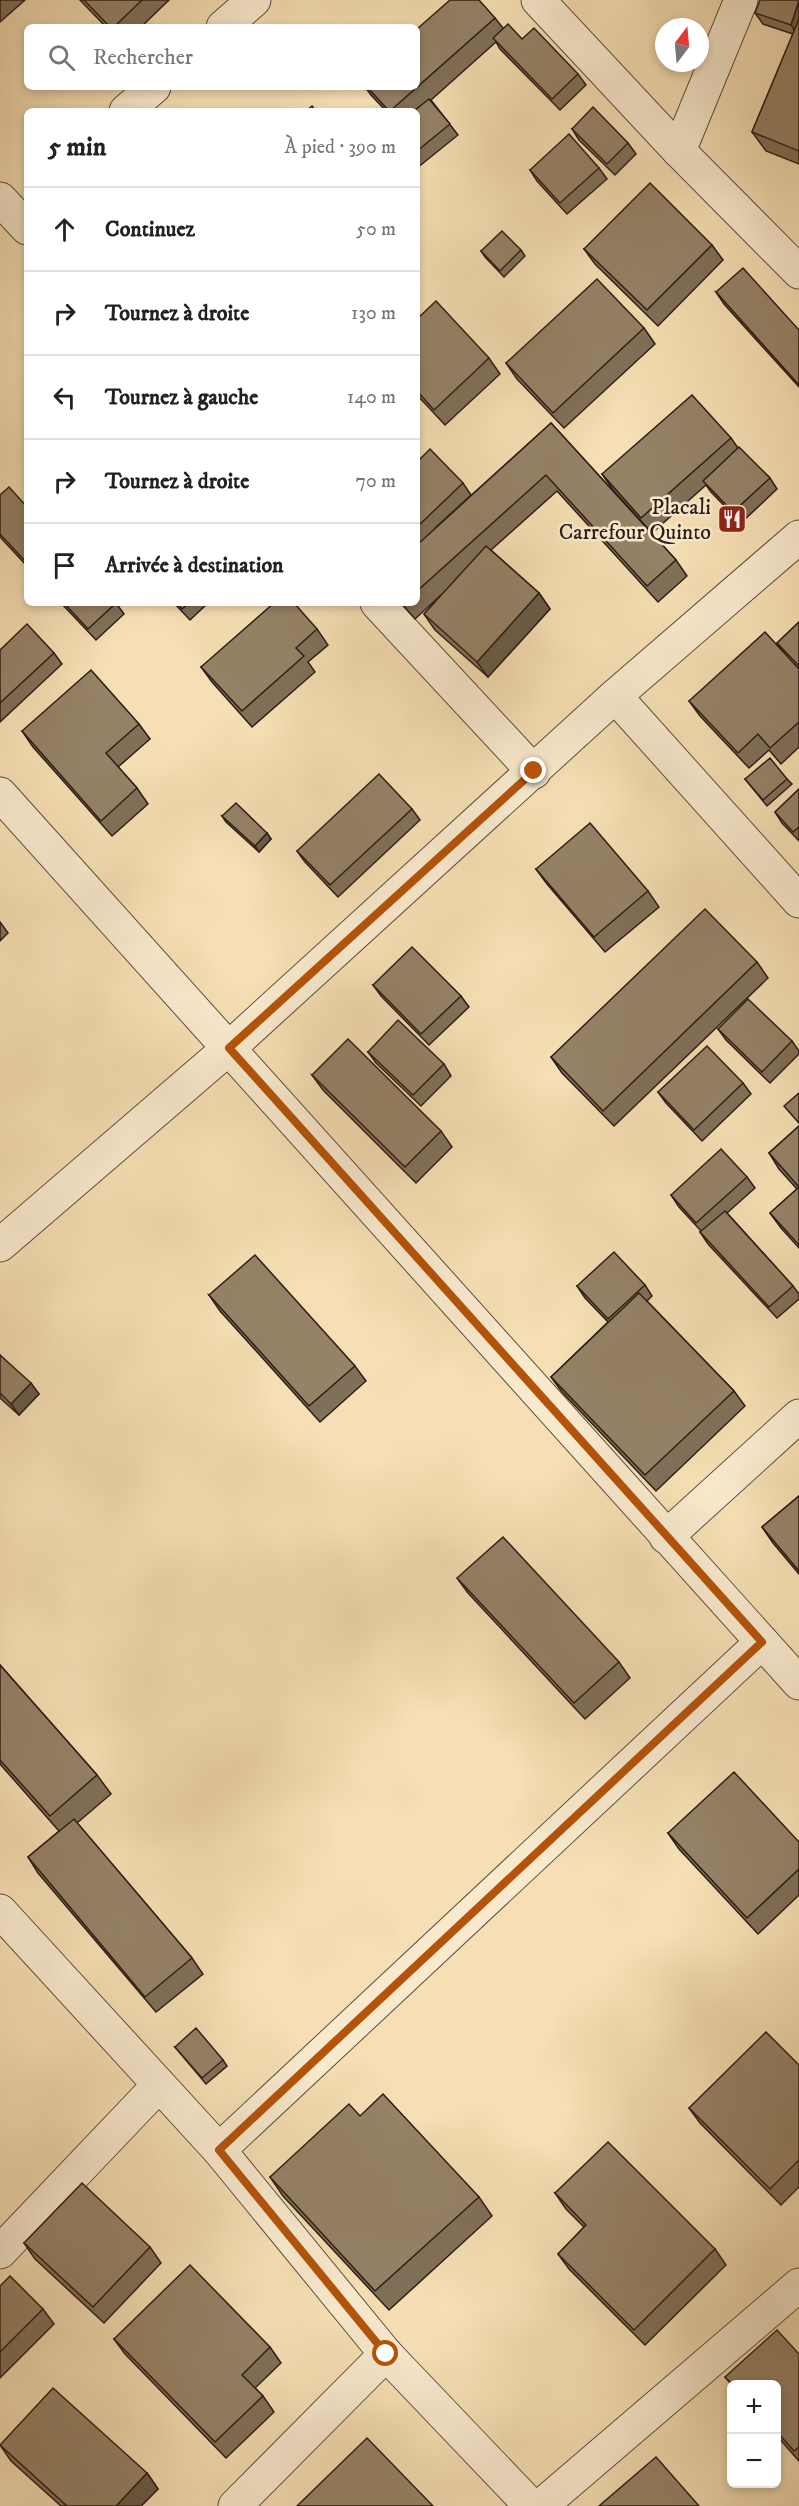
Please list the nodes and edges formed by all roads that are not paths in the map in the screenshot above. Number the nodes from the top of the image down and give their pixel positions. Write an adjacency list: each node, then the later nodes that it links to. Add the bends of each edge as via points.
1 (254, 0): 4 (street)
2 (538, 0): 7 (street)
3 (741, 0): 7 (street)
4 (226, 24)
5 (150, 90): 6 (street)
6 (130, 108)
7 (679, 151): 8 (street)
8 (799, 272)
9 (799, 537): 11 (street)
10 (380, 606): 12 (street)
11 (615, 696): 12 (street); 14 (street)
12 (534, 771): 15 (street)
13 (0, 794): 15 (street)
14 (799, 901)
15 (229, 1048): 16 (street); 18 (street)
16 (0, 1245)
17 (799, 1416): 18 (street)
18 (666, 1537): 19 (street)
19 (762, 1642): 20 (street); 23 (street)
20 (799, 1683)
21 (0, 1911): 22 (street)
22 (159, 2085): 23 (street); 24 (street)
23 (219, 2150): 26 (street)
24 (0, 2252)
25 (799, 2285): 29 (street)
26 (386, 2354): 27 (street); 28 (street)
27 (235, 2506)
28 (531, 2506)
29 (541, 2506)

